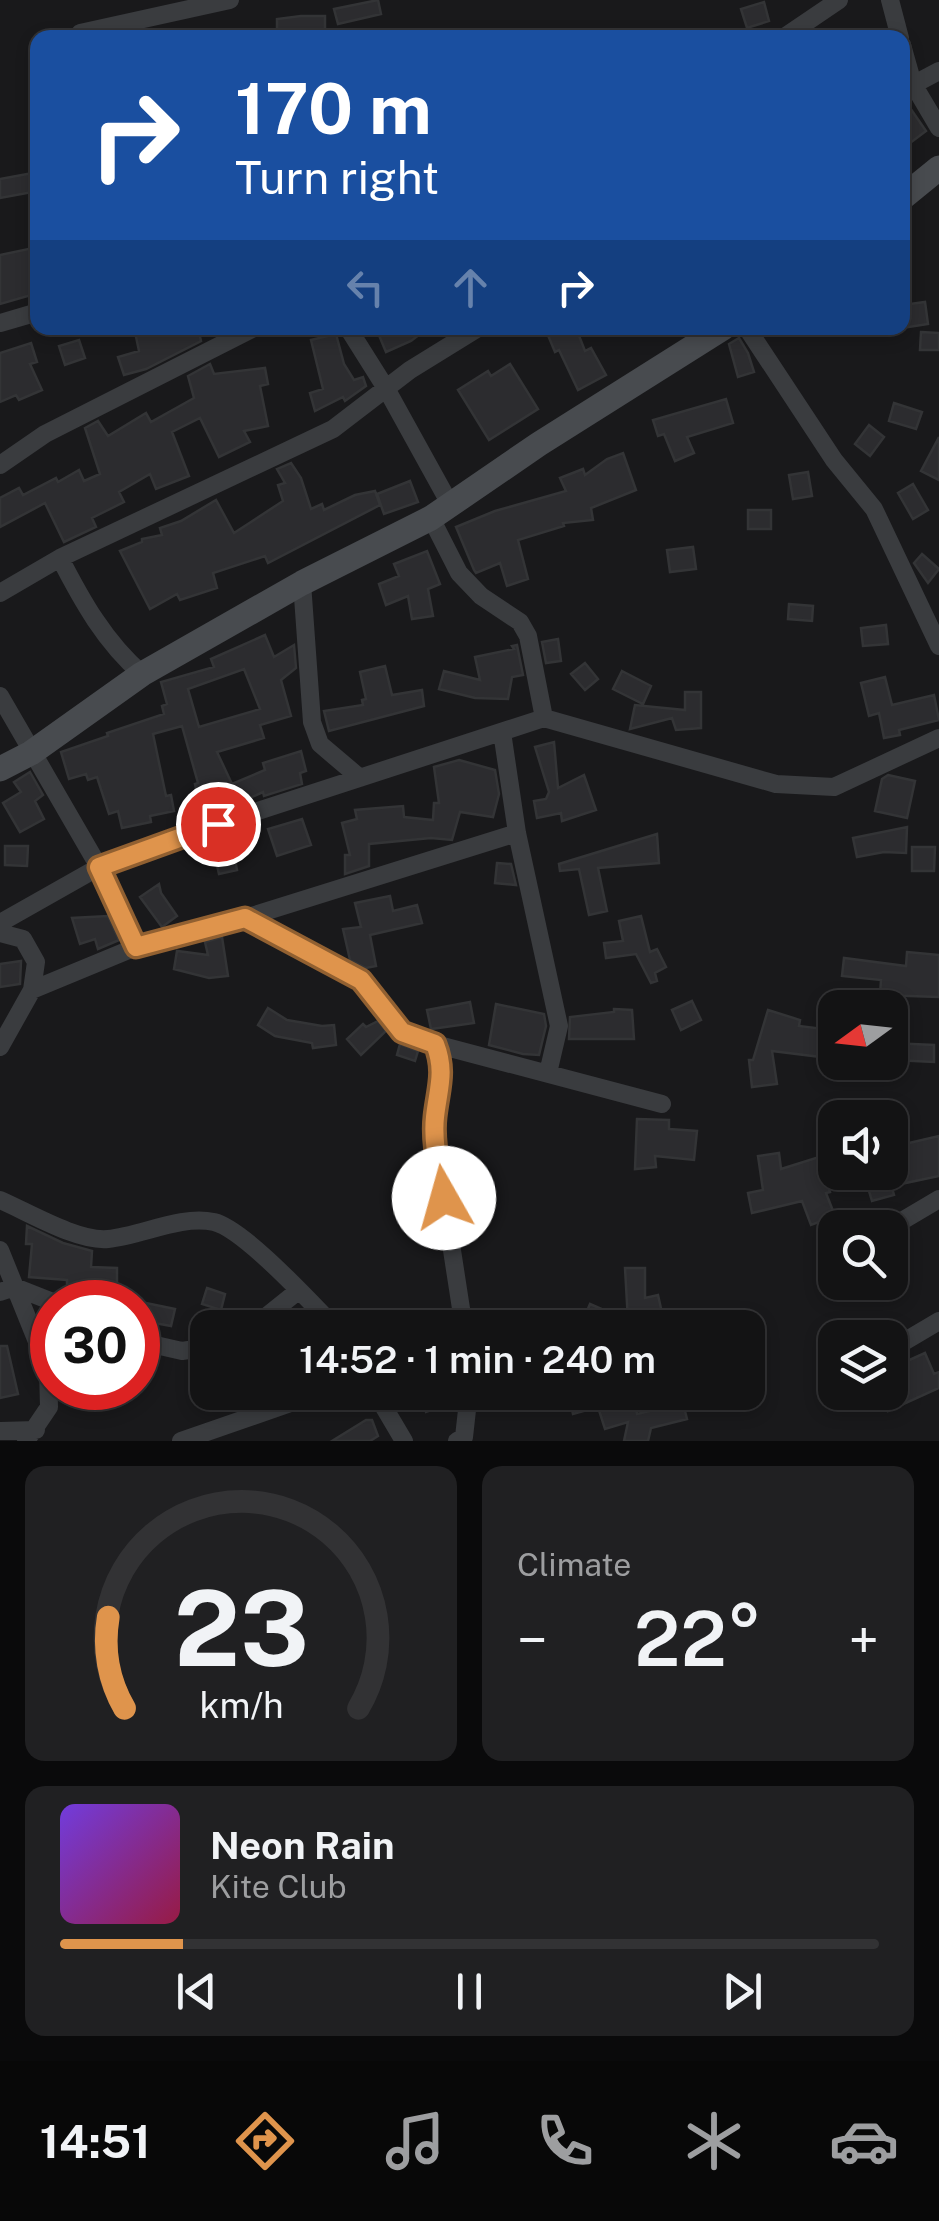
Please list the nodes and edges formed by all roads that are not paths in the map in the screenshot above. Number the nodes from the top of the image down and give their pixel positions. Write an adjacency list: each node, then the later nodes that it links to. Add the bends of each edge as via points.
1 (230, 0): 4 (street)
2 (839, 0): 5 (street)
3 (890, 0): 6 (street)
4 (98, 30)
5 (796, 30)
6 (898, 30)
7 (939, 71): 8 (street)
8 (910, 86)
9 (910, 90): 10 (street)
10 (939, 128)
11 (939, 168): 12 (street)
12 (910, 192)
13 (30, 315): 14 (street)
14 (0, 324)
15 (240, 335): 21 (street, via 60,425)
16 (352, 335): 20 (street)
17 (467, 335): 20 (street)
18 (712, 335): 22 (street)
19 (752, 335): 26 (street, via 874,509)
20 (387, 390): 22 (street); 23 (street, via 333,429)
21 (0, 465)
22 (441, 511): 24 (street); 29 (street, via 459,573 528,636)
23 (60, 558): 25 (street); 27 (street, via 94,620)
24 (302, 583): 27 (street); 34 (street, via 312,722 320,744)
25 (0, 593)
26 (939, 646)
27 (142, 674): 32 (street)
28 (0, 696): 32 (street)
29 (544, 718): 30 (street); 31 (street, via 776,784 834,787)
30 (502, 732): 34 (street); 35 (street)
31 (939, 738)
32 (32, 753): 33 (street); 36 (street)
33 (0, 769)
34 (360, 778): 36 (street)
35 (517, 833): 37 (street); 44 (street, via 559,1026)
36 (99, 867): 38 (street); 40 (street)
37 (245, 918): 40 (street); 42 (street, via 361,980 402,1032)
38 (0, 924)
39 (0, 933): 41 (street, via 22,939 36,962)
40 (136, 947): 41 (street)
41 (32, 990): 43 (street)
42 (435, 1044): 44 (street); 54 (street, via 442,1064 434,1118 438,1166)
43 (0, 1047)
44 (548, 1073): 45 (street)
45 (662, 1104)
46 (0, 1200): 51 (street, via 104,1240 159,1225 215,1222)
47 (939, 1200): 48 (street)
48 (908, 1218)
49 (0, 1250): 50 (street)
50 (7, 1290): 63 (street, via 48,1368 49,1407)
51 (298, 1291): 52 (street); 53 (street)
52 (274, 1310)
53 (318, 1310)
54 (461, 1310)
55 (939, 1321): 56 (street)
56 (908, 1339)
57 (160, 1346): 58 (street)
58 (190, 1350)
59 (270, 1410): 64 (street)
60 (386, 1410): 65 (street)
61 (467, 1410): 66 (street, via 464,1436)
62 (0, 1431): 63 (street)
63 (31, 1436)
64 (181, 1441)
65 (404, 1441)
66 (456, 1441)

